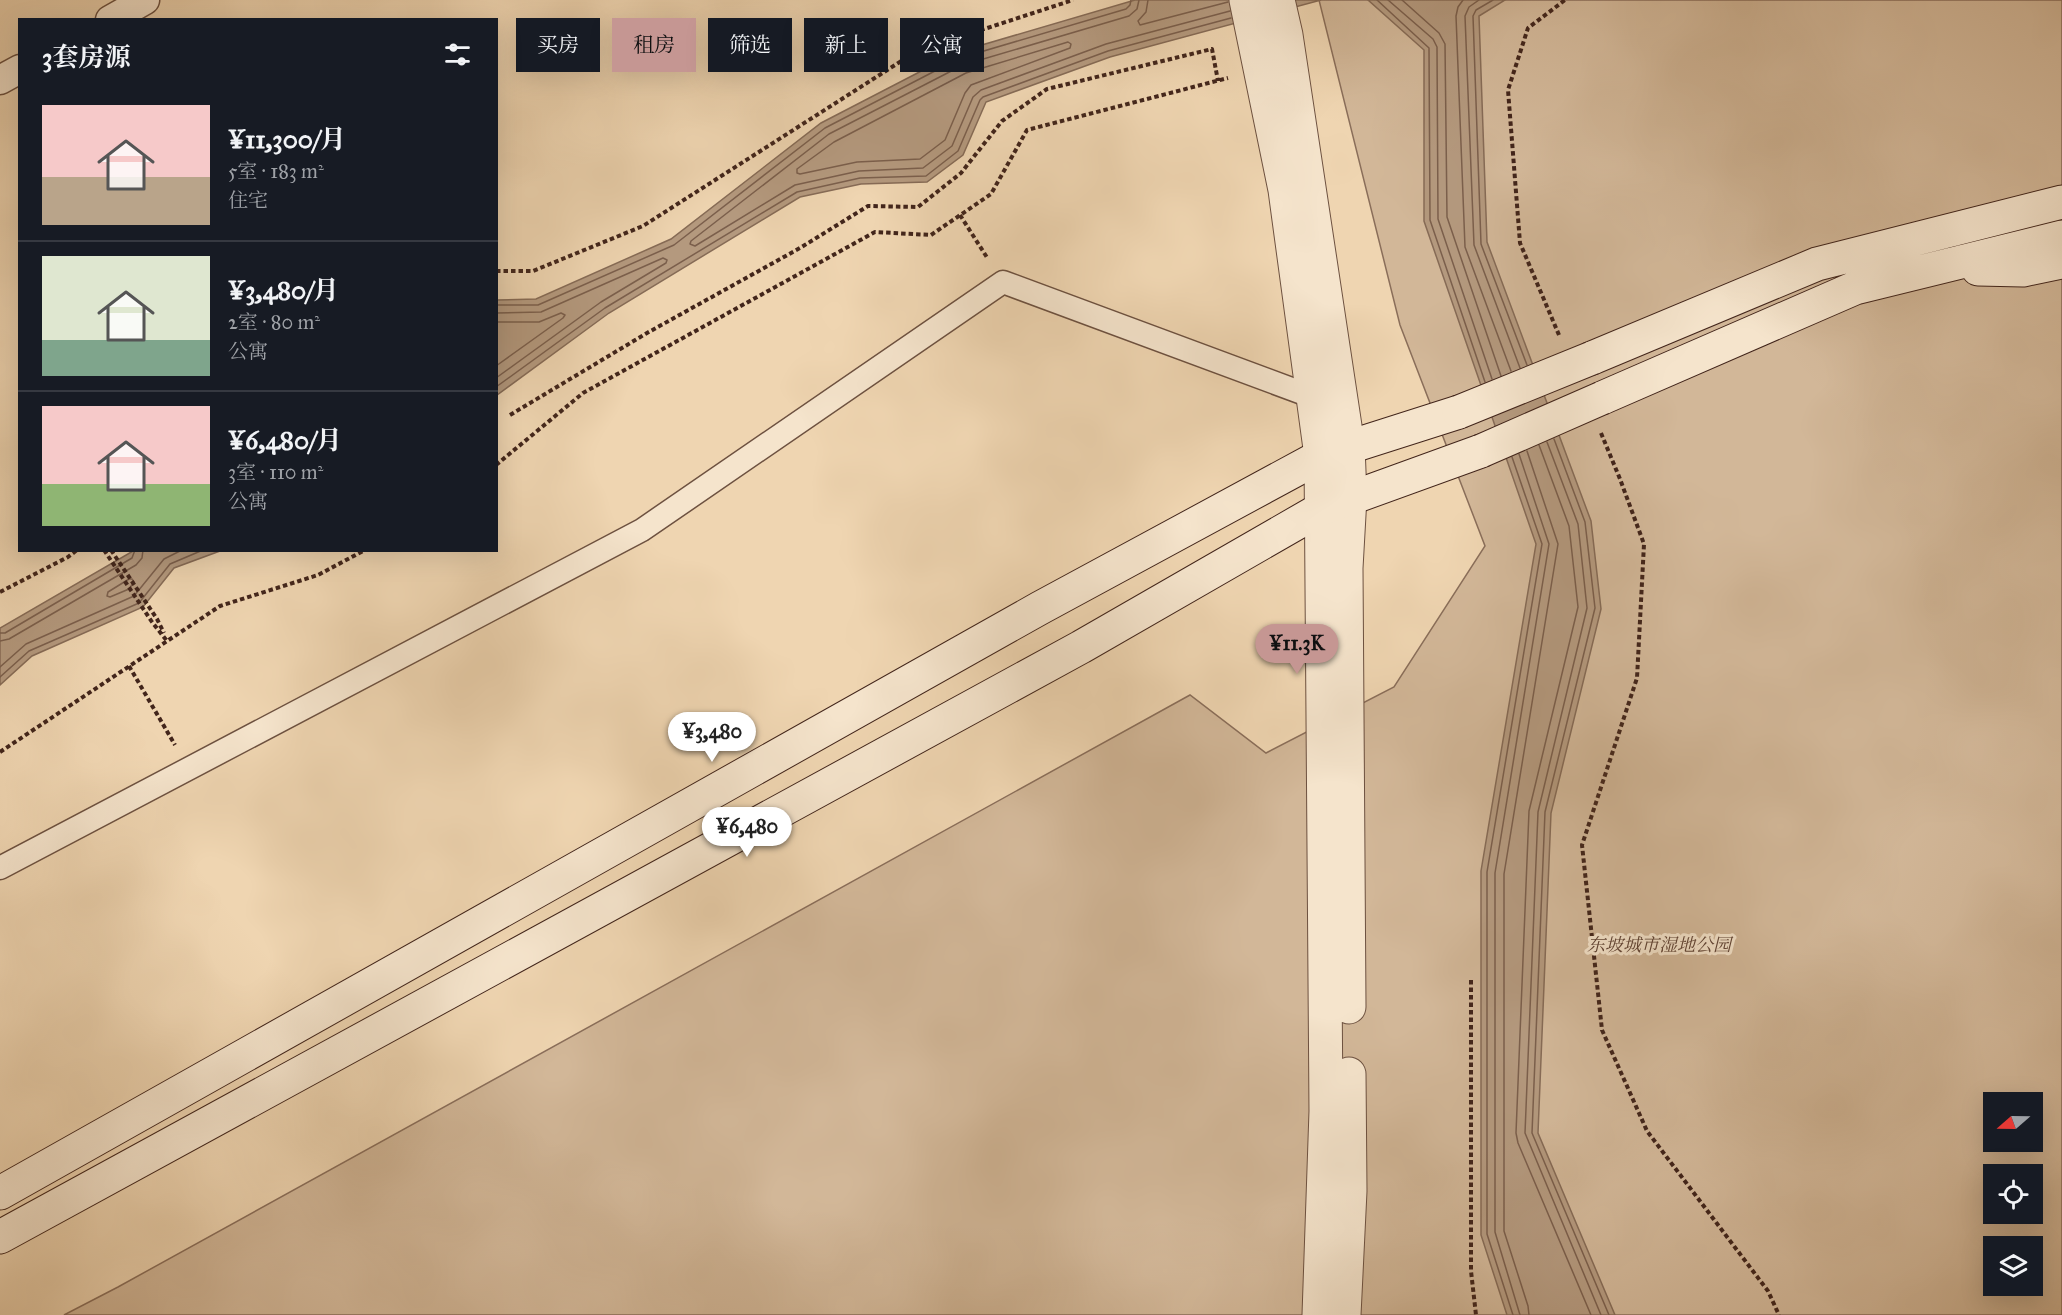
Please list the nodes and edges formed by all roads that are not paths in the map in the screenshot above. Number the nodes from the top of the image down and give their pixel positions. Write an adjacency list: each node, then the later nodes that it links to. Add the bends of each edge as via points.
1 (145, 0): 4 (street)
2 (1246, 0): 5 (main road)
3 (1278, 0): 5 (main road)
4 (114, 18)
5 (1270, 36): 12 (main road, via 1260,69 1285,190); 13 (main road)
6 (18, 70): 7 (street)
7 (0, 80)
8 (2062, 202): 13 (main road, bridge, via 1817,264 1459,412)
9 (2062, 237): 11 (main road)
10 (2062, 262): 11 (main road, via 2023,270)
11 (1934, 269): 14 (main road, bridge, via 1855,288 1600,412)
12 (1313, 397): 13 (main road); 15 (street, via 1003,282 642,530)
13 (1335, 451): 14 (main road); 16 (main road, via 1029,614)
14 (1336, 503): 17 (main road, via 1081,647); 18 (main road); 19 (main road, via 1346,568 1350,1191)
15 (0, 868)
16 (0, 1193)
17 (0, 1237)
18 (1319, 1315)
19 (1344, 1315)

